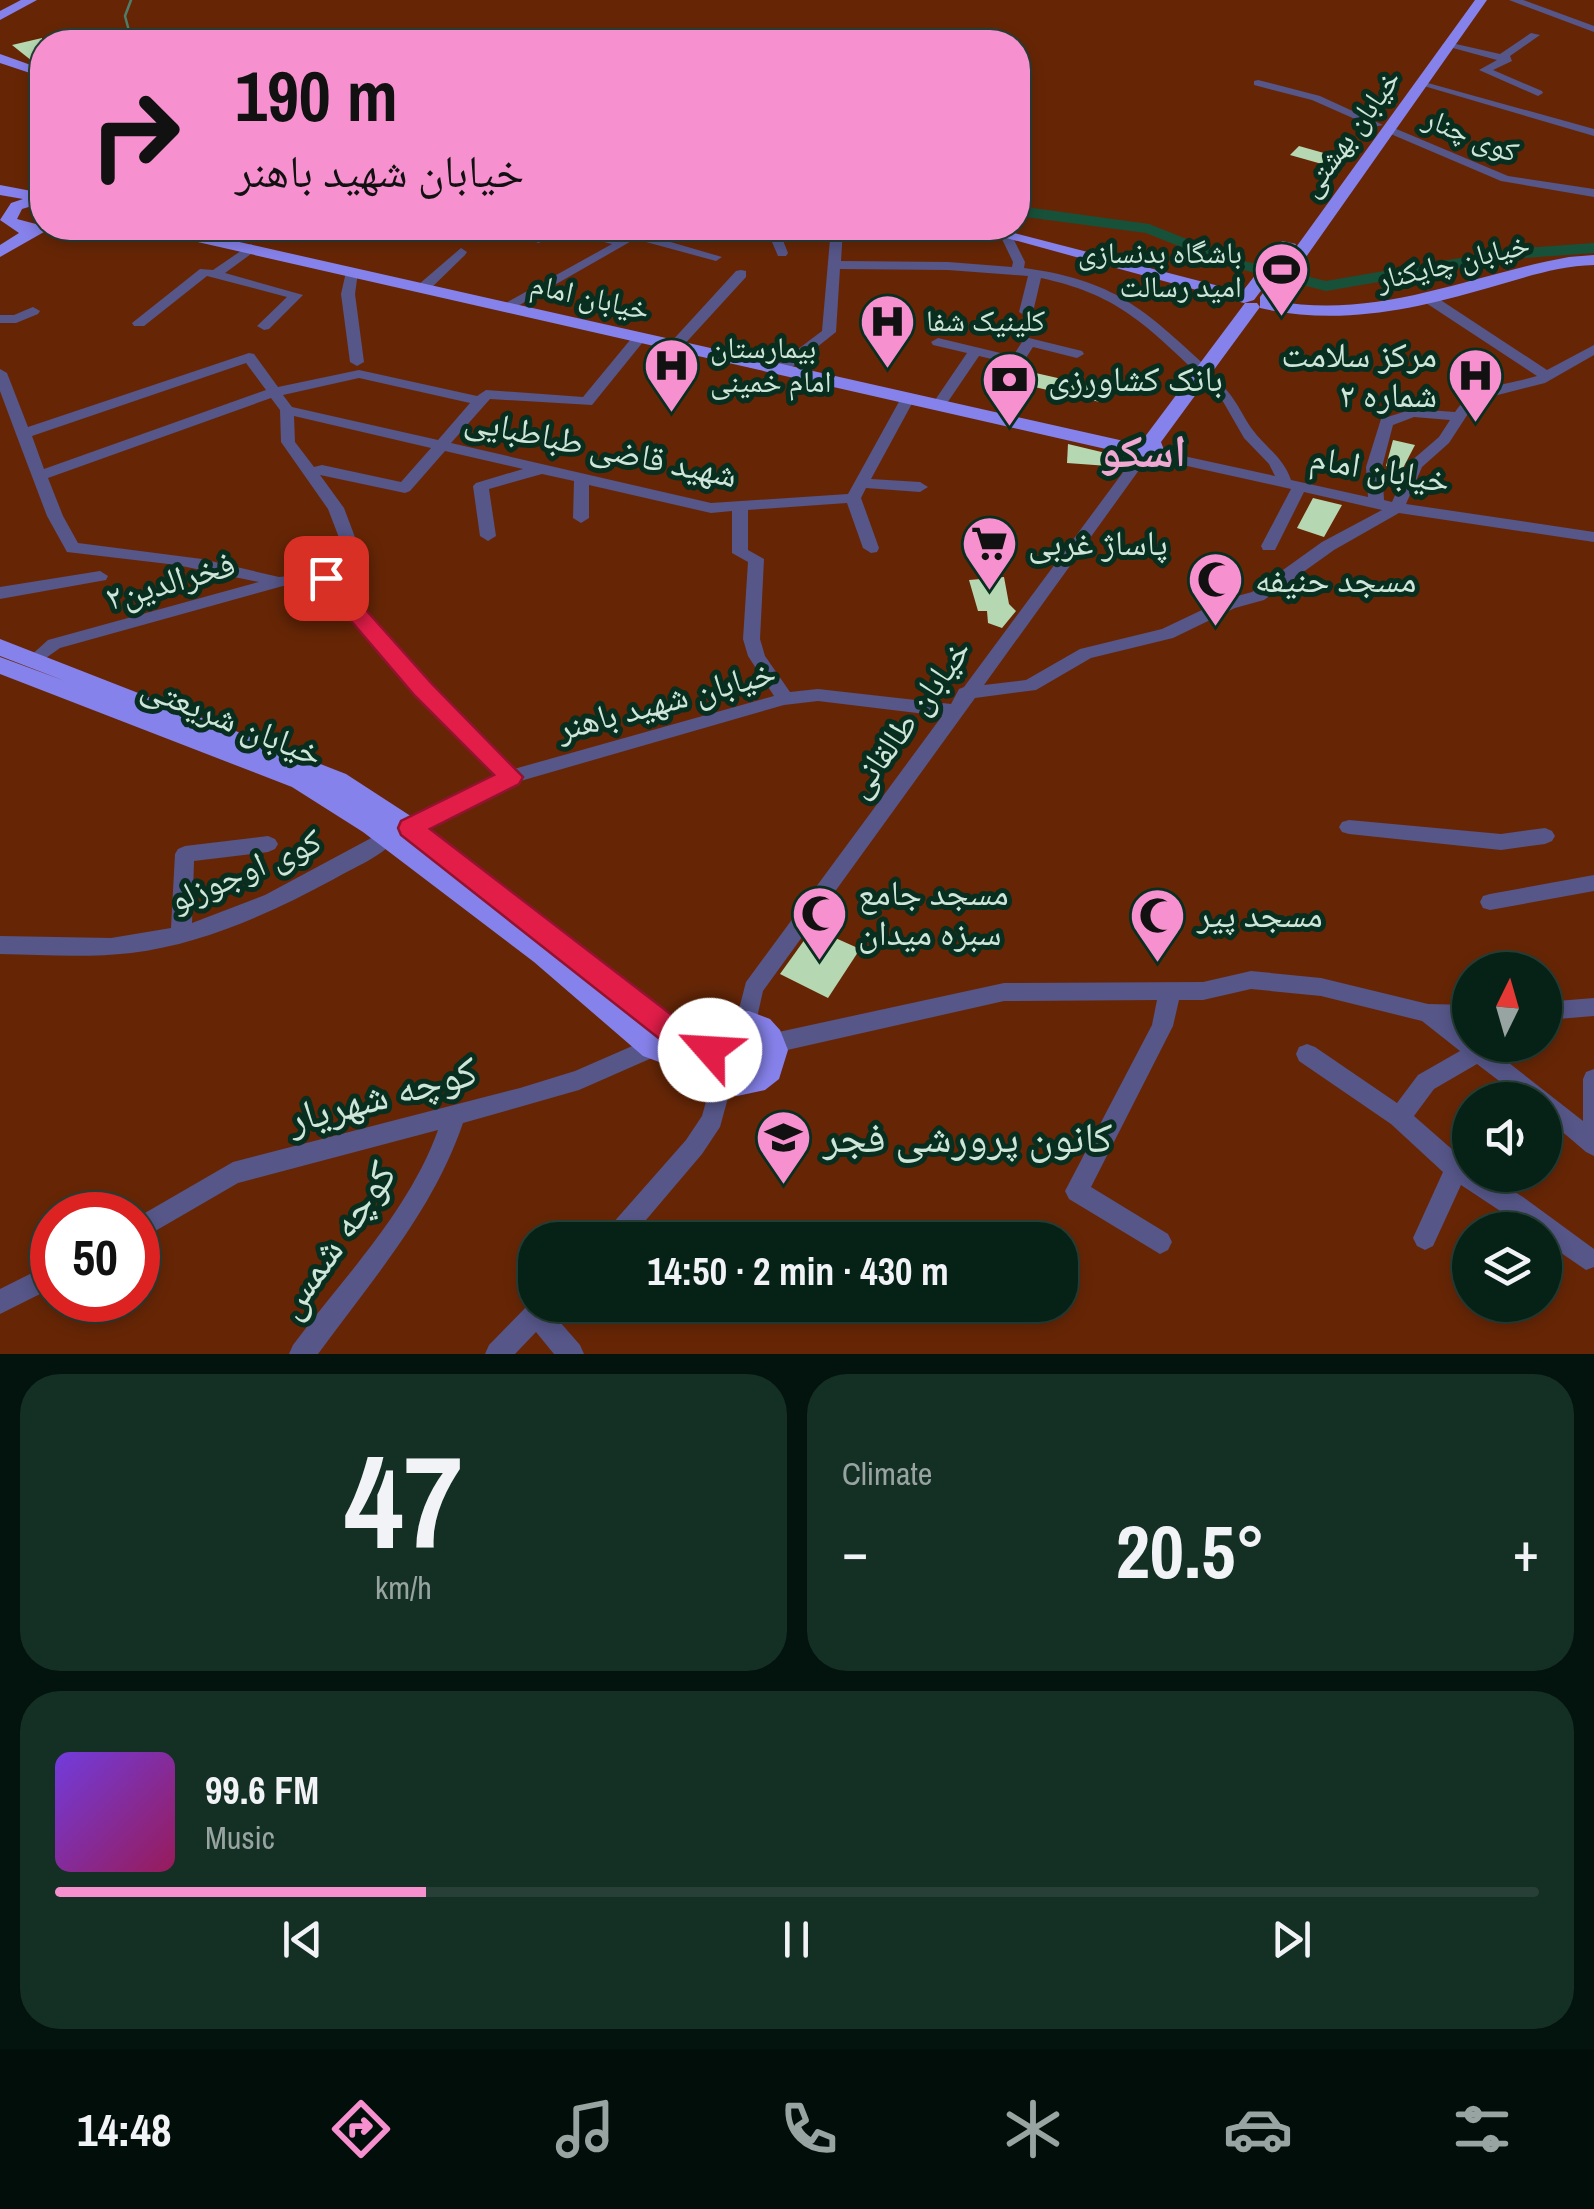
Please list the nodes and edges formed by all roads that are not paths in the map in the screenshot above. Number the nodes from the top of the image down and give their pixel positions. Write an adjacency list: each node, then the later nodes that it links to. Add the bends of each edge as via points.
1 (30, 0): 5 (main road)
2 (1468, 0): 17 (main road, خیابان بهشتی)
3 (1481, 0): 8 (main road, خیابان بهشتی)
4 (1514, 0): 6 (street)
5 (0, 16)
6 (1594, 29)
7 (1536, 35): 10 (street)
8 (1447, 45): 10 (street); 12 (main road, خیابان بهشتی)
9 (0, 58): 11 (main road)
10 (1501, 58): 15 (street, via 1508,60 1484,70)
11 (30, 69)
12 (1421, 82): 16 (street); 17 (main road, خیابان بهشتی)
13 (1258, 83): 17 (street, کوی چنار, via 1316,98)
14 (1497, 86): 16 (street)
15 (1538, 93)
16 (1481, 99): 18 (street)
17 (1384, 128): 20 (street, کوی چنار, via 1505,179); 48 (main road, خیابان بهشتی)
18 (1594, 133)
19 (0, 190): 21 (main road)
20 (1594, 193)
21 (30, 195)
22 (30, 201): 23 (main road)
23 (7, 218): 25 (main road)
24 (30, 234): 36 (main road)
25 (0, 240)
26 (214, 240): 35 (main road, خیابان امام)
27 (611, 240): 34 (street)
28 (627, 240): 34 (street)
29 (653, 240): 39 (street)
30 (777, 240): 38 (street)
31 (835, 240): 41 (street)
32 (1008, 240): 42 (street)
33 (1026, 240): 48 (main road, خیابان چایکنار)
34 (623, 243): 50 (street)
35 (251, 248): 43 (main road, خیابان امام); 45 (street)
36 (0, 252)
37 (462, 252): 47 (street)
38 (782, 253)
39 (716, 256)
40 (1594, 260): 49 (main road, خیابان چایکنار)
41 (834, 265): 42 (street); 64 (street, via 830,332)
42 (1017, 271): 46 (street)
43 (352, 272): 47 (main road, خیابان امام); 63 (street, via 348,294)
44 (742, 274): 59 (street)
45 (215, 275): 54 (street, via 205,272); 55 (street, via 296,295)
46 (1035, 275): 52 (street); 66 (street, via 1136,310)
47 (423, 288): 50 (main road, خیابان امام)
48 (1258, 297): 49 (main road, خیابان چایکنار, via 1342,314); 66 (main road, خیابان بهشتی)
49 (1431, 300): 67 (street)
50 (509, 307): 57 (main road, خیابان امام)
51 (33, 311): 53 (street)
52 (1026, 312)
53 (6, 320): 56 (street)
54 (139, 323)
55 (264, 326)
56 (0, 336)
57 (640, 337): 59 (main road, خیابان امام); 70 (street, via 587,402)
58 (938, 342): 61 (street)
59 (676, 345): 64 (main road, خیابان امام)
60 (1594, 349): 67 (street)
61 (975, 352): 62 (street, via 1016,361 1029,342); 72 (street)
62 (1076, 354)
63 (357, 362)
64 (782, 368): 71 (main road, خیابان امام)
65 (0, 373): 69 (street)
66 (1201, 373): 77 (main road, خیابان بهشتی); 84 (street, via 1222,389)
67 (1546, 376): 74 (street, via 1481,395)
68 (272, 393): 70 (street, via 358,374); 73 (street); 75 (street, via 249,357); 80 (street)
69 (4, 398): 75 (street)
70 (483, 398): 76 (street)
71 (908, 398): 72 (main road, خیابان امام); 82 (street)
72 (938, 406): 77 (main road, خیابان امام)
73 (287, 410): 76 (street, شهید قاضی طباطبایی); 79 (street, via 288,442)
74 (1457, 416): 86 (street, via 1413,413 1386,422 1374,467); 87 (street, via 1444,440 1415,465)
75 (23, 434): 80 (street)
76 (442, 444): 78 (street, شهید قاضی طباطبایی); 79 (street, via 405,488)
77 (1143, 451): 84 (street, خیابان امام); 101 (street, خیابان طالقانی)
78 (544, 469): 81 (street, شهید قاضی طباطبایی); 90 (street, via 481,486)
79 (311, 472): 95 (street, via 336,508 356,562)
80 (41, 475): 96 (street, via 73,548)
81 (582, 478): 88 (street, شهید قاضی طباطبایی); 89 (street)
82 (864, 483): 83 (street); 85 (street)
83 (920, 486)
84 (1292, 487): 86 (street, خیابان امام); 92 (street)
85 (853, 498): 88 (street, شهید قاضی طباطبایی); 93 (street)
86 (1376, 504): 87 (street, خیابان امام)
87 (1397, 508): 91 (street, خیابان امام); 101 (street, via 1258,596 1167,634 1086,653 1030,686)
88 (740, 509): 102 (street, via 740,554 756,559 754,654)
89 (581, 518)
90 (488, 536)
91 (1594, 537)
92 (1269, 546)
93 (871, 548)
94 (100, 576): 97 (street)
95 (326, 578): 96 (street, فخرالدین۲); 105 (street)
96 (278, 582): 99 (street, فخرالدین۲, via 54,644)
97 (0, 594)
98 (0, 647): 99 (main road, خیابان شریعتی)
99 (36, 659): 104 (main road, خیابان شریعتی)
100 (0, 666): 104 (main road, خیابان شریعتی)
101 (965, 694): 103 (street, خیابان طالقانی)
102 (784, 698): 103 (street, خیابان شهید باهنر, via 818,694); 105 (street, خیابان شهید باهنر)
103 (952, 711): 119 (street, خیابان طالقانی, via 753,988)
104 (157, 716): 107 (main road, خیابان شریعتی)
105 (511, 777): 107 (street, خیابان شهید باهنر)
106 (1349, 827): 108 (street, via 1502,842)
107 (399, 832): 112 (street, کوی اوجوزلو, via 254,908); 122 (main road, خیابان شریعتی); 126 (main road, خیابان شریعتی)
108 (1545, 836)
109 (268, 844): 112 (street, via 185,854)
110 (1594, 883): 111 (street)
111 (1490, 902)
112 (181, 934): 113 (street, کوی اوجوزلو, via 144,942)
113 (0, 946)
114 (1170, 992): 117 (street, via 1274,979); 121 (street, via 1004,992); 140 (street, via 1162,1026 1078,1191)
115 (1594, 1008): 116 (street)
116 (1562, 1010)
117 (1428, 1013): 118 (street); 120 (street)
118 (1452, 1014)
119 (746, 1024): 121 (main road, via 764,1030); 126 (main road, via 725,1029)
120 (1452, 1033)
121 (774, 1043): 126 (main road, via 774,1062 762,1076 742,1082)
122 (653, 1047): 126 (main road, خیابان شریعتی); 129 (street, کوچه شهریار, via 579,1080)
123 (1307, 1054): 130 (street)
124 (1460, 1062): 130 (street, via 1426,1082)
125 (1488, 1062): 128 (street)
126 (717, 1064): 138 (street, via 712,1120)
127 (1594, 1079): 132 (street)
128 (1516, 1082)
129 (456, 1116): 137 (street, کوچه شهریار, via 233,1173); 146 (street, کوچه شمس, via 422,1186)
130 (1399, 1117): 134 (street)
131 (1562, 1118): 133 (street)
132 (1594, 1132)
133 (1594, 1145)
134 (1452, 1166)
135 (1452, 1179): 139 (street)
136 (1493, 1192): 141 (street)
137 (160, 1217)
138 (629, 1222)
139 (1425, 1238)
140 (1160, 1242)
141 (1586, 1258)
142 (30, 1286): 143 (street)
143 (0, 1302)
144 (528, 1322): 147 (street)
145 (549, 1322): 148 (street)
146 (302, 1354)
147 (498, 1354)
148 (571, 1354)

